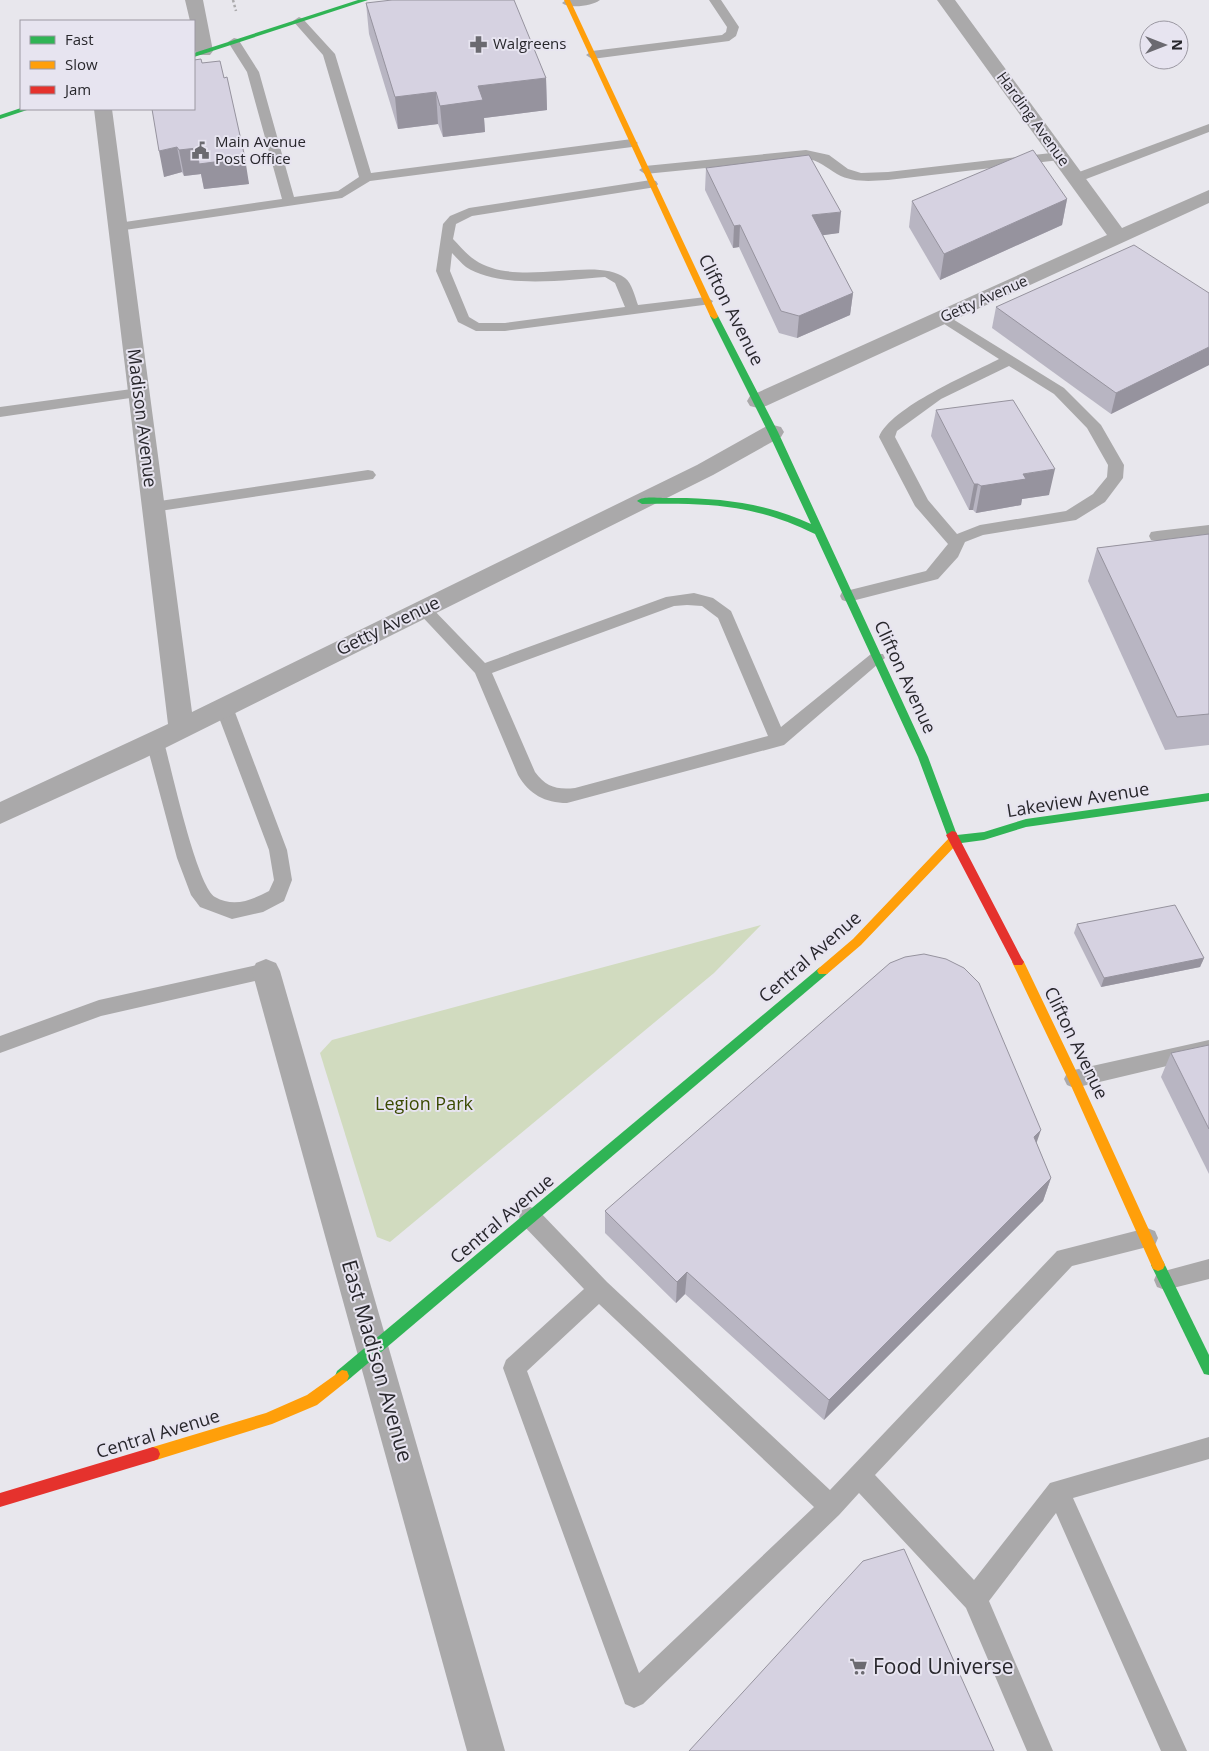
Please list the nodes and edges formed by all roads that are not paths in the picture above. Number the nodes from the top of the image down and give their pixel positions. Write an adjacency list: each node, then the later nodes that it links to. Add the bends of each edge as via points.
1 (194, 0): 9 (street)
2 (366, 0): 7 (main road)
3 (594, 0): 6 (lane)
4 (715, 0): 10 (lane, via 733,27 732,33 725,38)
5 (946, 0): 16 (street, Harding Avenue)
6 (567, 1): 10 (main road, Clifton Avenue)
7 (300, 21): 8 (main road); 18 (lane, via 329,54)
8 (234, 42): 9 (main road); 22 (lane, via 253,72)
9 (199, 53)
10 (592, 55): 15 (main road, Clifton Avenue)
11 (23, 110): 13 (main road)
12 (102, 110): 23 (street, Madison Avenue)
13 (0, 117)
14 (1209, 128): 19 (lane)
15 (632, 143): 17 (main road, Clifton Avenue); 18 (lane)
16 (1060, 156): 17 (lane, via 860,177 843,172 824,158 806,154); 19 (street, Harding Avenue)
17 (645, 170): 20 (main road, Clifton Avenue)
18 (366, 178): 22 (lane, via 342,194)
19 (1076, 178): 24 (street, Harding Avenue)
20 (651, 184): 25 (lane, via 469,212 452,219 446,228); 26 (main road, Clifton Avenue)
21 (1209, 196): 24 (street, Getty Avenue)
22 (289, 202): 23 (lane)
23 (118, 227): 30 (street, Madison Avenue)
24 (1119, 238): 28 (street, Getty Avenue)
25 (446, 240): 27 (lane, via 471,264 496,273 530,278 607,273 621,280); 27 (lane, via 443,271 463,319 476,327 505,327)
26 (706, 301): 27 (lane); 31 (main road, Clifton Avenue)
27 (633, 310)
28 (943, 317): 29 (lane); 31 (street, Getty Avenue)
29 (1009, 360): 40 (lane, via 936,396 890,430 888,437 921,502); 40 (lane, via 1059,390 1093,425 1116,466 1114,478 1099,498 1070,516 980,530)
30 (139, 393): 32 (lane); 36 (street, Madison Avenue)
31 (758, 401): 33 (main road, Clifton Avenue)
32 (0, 412)
33 (773, 432): 35 (street, Getty Avenue); 38 (main road, Clifton Avenue)
34 (368, 475): 36 (lane)
35 (642, 501): 38 (main road, via 744,504 772,510); 42 (street, Getty Avenue)
36 (153, 507): 46 (street, Madison Avenue)
37 (1209, 530): 39 (lane)
38 (819, 532): 41 (main road, Clifton Avenue)
39 (1158, 536)
40 (956, 543): 41 (lane, via 952,553 932,575)
41 (848, 596): 43 (main road, Clifton Avenue)
42 (423, 609): 44 (lane); 45 (street, Getty Avenue)
43 (878, 658): 47 (lane); 51 (main road, Clifton Avenue, via 923,757)
44 (482, 670): 47 (lane, via 527,775 534,786 546,794 560,797 575,795); 47 (lane, via 672,601 702,599 716,604 725,615)
45 (224, 706): 46 (street, Getty Avenue); 48 (lane, via 278,850 283,880 277,896 256,907 232,911 207,902 198,890 186,858)
46 (181, 728): 48 (street, Getty Avenue)
47 (778, 740)
48 (155, 742): 50 (street, Getty Avenue)
49 (1209, 797): 51 (main road, Lakeview Avenue, via 1026,822 984,836)
50 (0, 814)
51 (954, 840): 55 (main road, Clifton Avenue, via 998,922); 56 (main road, Central Avenue, via 857,942)
52 (266, 971): 53 (lane, via 99,1008); 61 (street, East Madison Avenue)
53 (0, 1045)
54 (1209, 1048): 55 (lane)
55 (1074, 1079): 57 (main road, Clifton Avenue)
56 (530, 1217): 60 (lane); 61 (main road, Central Avenue)
57 (1148, 1238): 59 (main road, Clifton Avenue); 64 (lane, via 1065,1258)
58 (1209, 1269): 59 (lane)
59 (1166, 1280): 62 (main road, Clifton Avenue)
60 (599, 1289): 67 (lane); 67 (lane, via 514,1368 634,1695)
61 (374, 1351): 66 (main road, Central Avenue, via 312,1400 267,1419); 69 (street, East Madison Avenue)
62 (1209, 1369)
63 (1209, 1448): 65 (lane)
64 (859, 1476): 67 (lane); 68 (lane)
65 (1058, 1491): 68 (lane); 71 (lane)
66 (0, 1500)
67 (831, 1507)
68 (975, 1599): 70 (lane)
69 (486, 1751)
70 (1040, 1751)
71 (1174, 1751)

